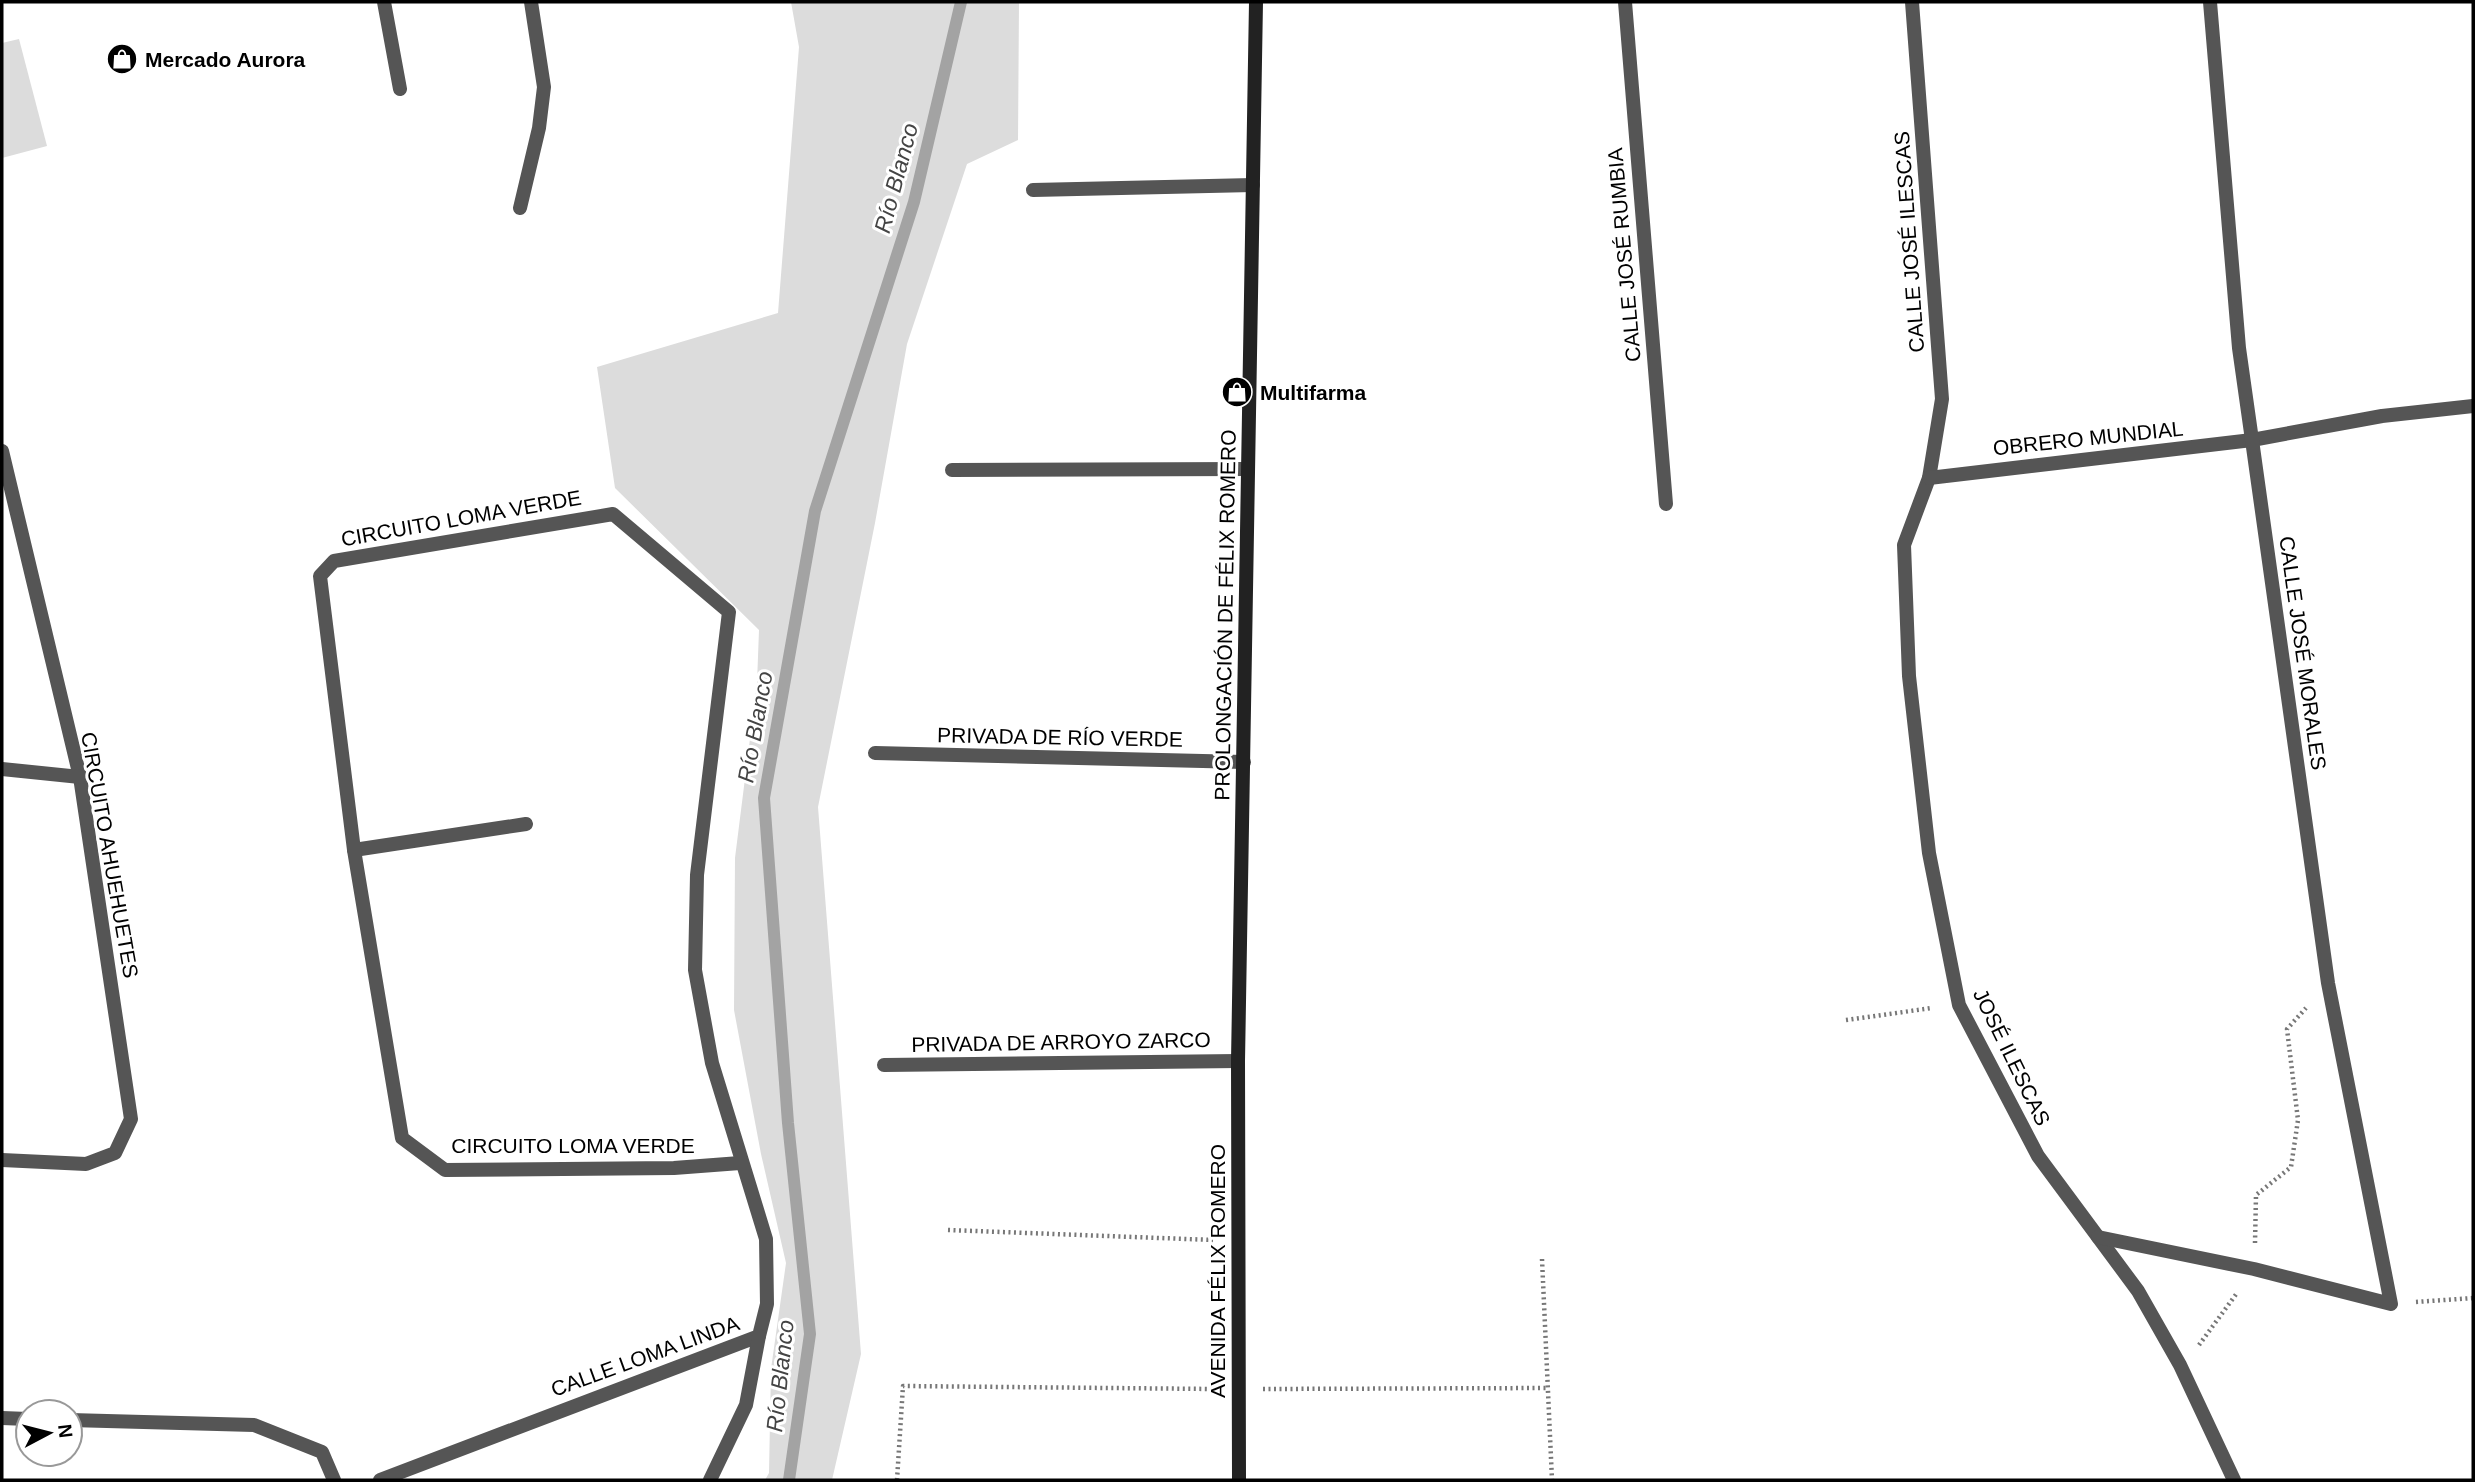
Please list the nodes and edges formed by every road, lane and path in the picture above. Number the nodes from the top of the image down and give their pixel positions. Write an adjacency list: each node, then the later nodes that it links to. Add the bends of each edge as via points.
1 (384, 2): 7 (street)
2 (531, 2): 10 (street, via 544,87)
3 (1256, 2): 8 (main road, PROLONGACIÓN DE FÉLIX ROMERO)
4 (1625, 2): 17 (street, CALLE JOSÉ RUMBIA)
5 (1912, 2): 16 (street, CALLE JOSÉ ILESCAS, via 1942,398)
6 (2210, 2): 12 (street, CALLE JOSÉ MORALES, via 2239,348)
7 (400, 89)
8 (1253, 185): 9 (street); 14 (main road, PROLONGACIÓN DE FÉLIX ROMERO)
9 (1033, 190)
10 (520, 208)
11 (2473, 406): 12 (street, OBRERO MUNDIAL, via 2382,416)
12 (2252, 440): 16 (street, OBRERO MUNDIAL); 24 (street, CALLE JOSÉ MORALES)
13 (2, 451): 21 (street, CIRCUITO AHUEHUETES)
14 (1248, 469): 15 (street); 19 (main road, PROLONGACIÓN DE FÉLIX ROMERO)
15 (952, 470)
16 (1929, 478): 25 (street, JOSÉ ILESCAS, via 1904,545 1909,676 1930,853)
17 (1666, 504)
18 (875, 753): 19 (street, PRIVADA DE RÍO VERDE)
19 (1244, 762): 27 (main road, PROLONGACIÓN DE FÉLIX ROMERO)
20 (2, 769): 21 (street)
21 (80, 778): 29 (street, CIRCUITO AHUEHUETES, via 131,1119 115,1153 86,1164)
22 (526, 824): 23 (street)
23 (354, 850): 30 (street, CIRCUITO LOMA VERDE, via 402,1138 446,1170); 30 (street, CIRCUITO LOMA VERDE, via 320,576 334,561 613,514 729,612 698,875 695,970 712,1063)
24 (2328, 983): 35 (path, via 2287,1029 2298,1120 2291,1167 2256,1195); 37 (street, CALLE JOSÉ MORALES)
25 (1959, 1004): 26 (path); 32 (street, JOSÉ ILESCAS, via 2038,1156)
26 (1846, 1020)
27 (1238, 1061): 28 (street, PRIVADA DE ARROYO ZARCO); 33 (main road, AVENIDA FÉLIX ROMERO)
28 (884, 1065)
29 (2, 1160)
30 (740, 1163): 38 (street, CALLE LOMA LINDA, via 766,1239 767,1304)
31 (948, 1230): 33 (path)
32 (2098, 1237): 35 (street); 39 (street, JOSÉ ILESCAS, via 2138,1291)
33 (1238, 1241): 46 (main road, AVENIDA FÉLIX ROMERO)
34 (1542, 1259): 47 (path)
35 (2254, 1269): 37 (street); 39 (path, via 2194,1353)
36 (2473, 1298): 37 (path)
37 (2391, 1304)
38 (759, 1336): 43 (street, CALLE LOMA LINDA); 44 (street, via 746,1405)
39 (2180, 1365): 48 (street, JOSÉ ILESCAS)
40 (903, 1386): 45 (path)
41 (84, 1420): 42 (street, via 254,1425 322,1452)
42 (334, 1480)
43 (380, 1480)
44 (710, 1480)
45 (897, 1480)
46 (1239, 1480)
47 (1552, 1480)
48 (2234, 1480)

